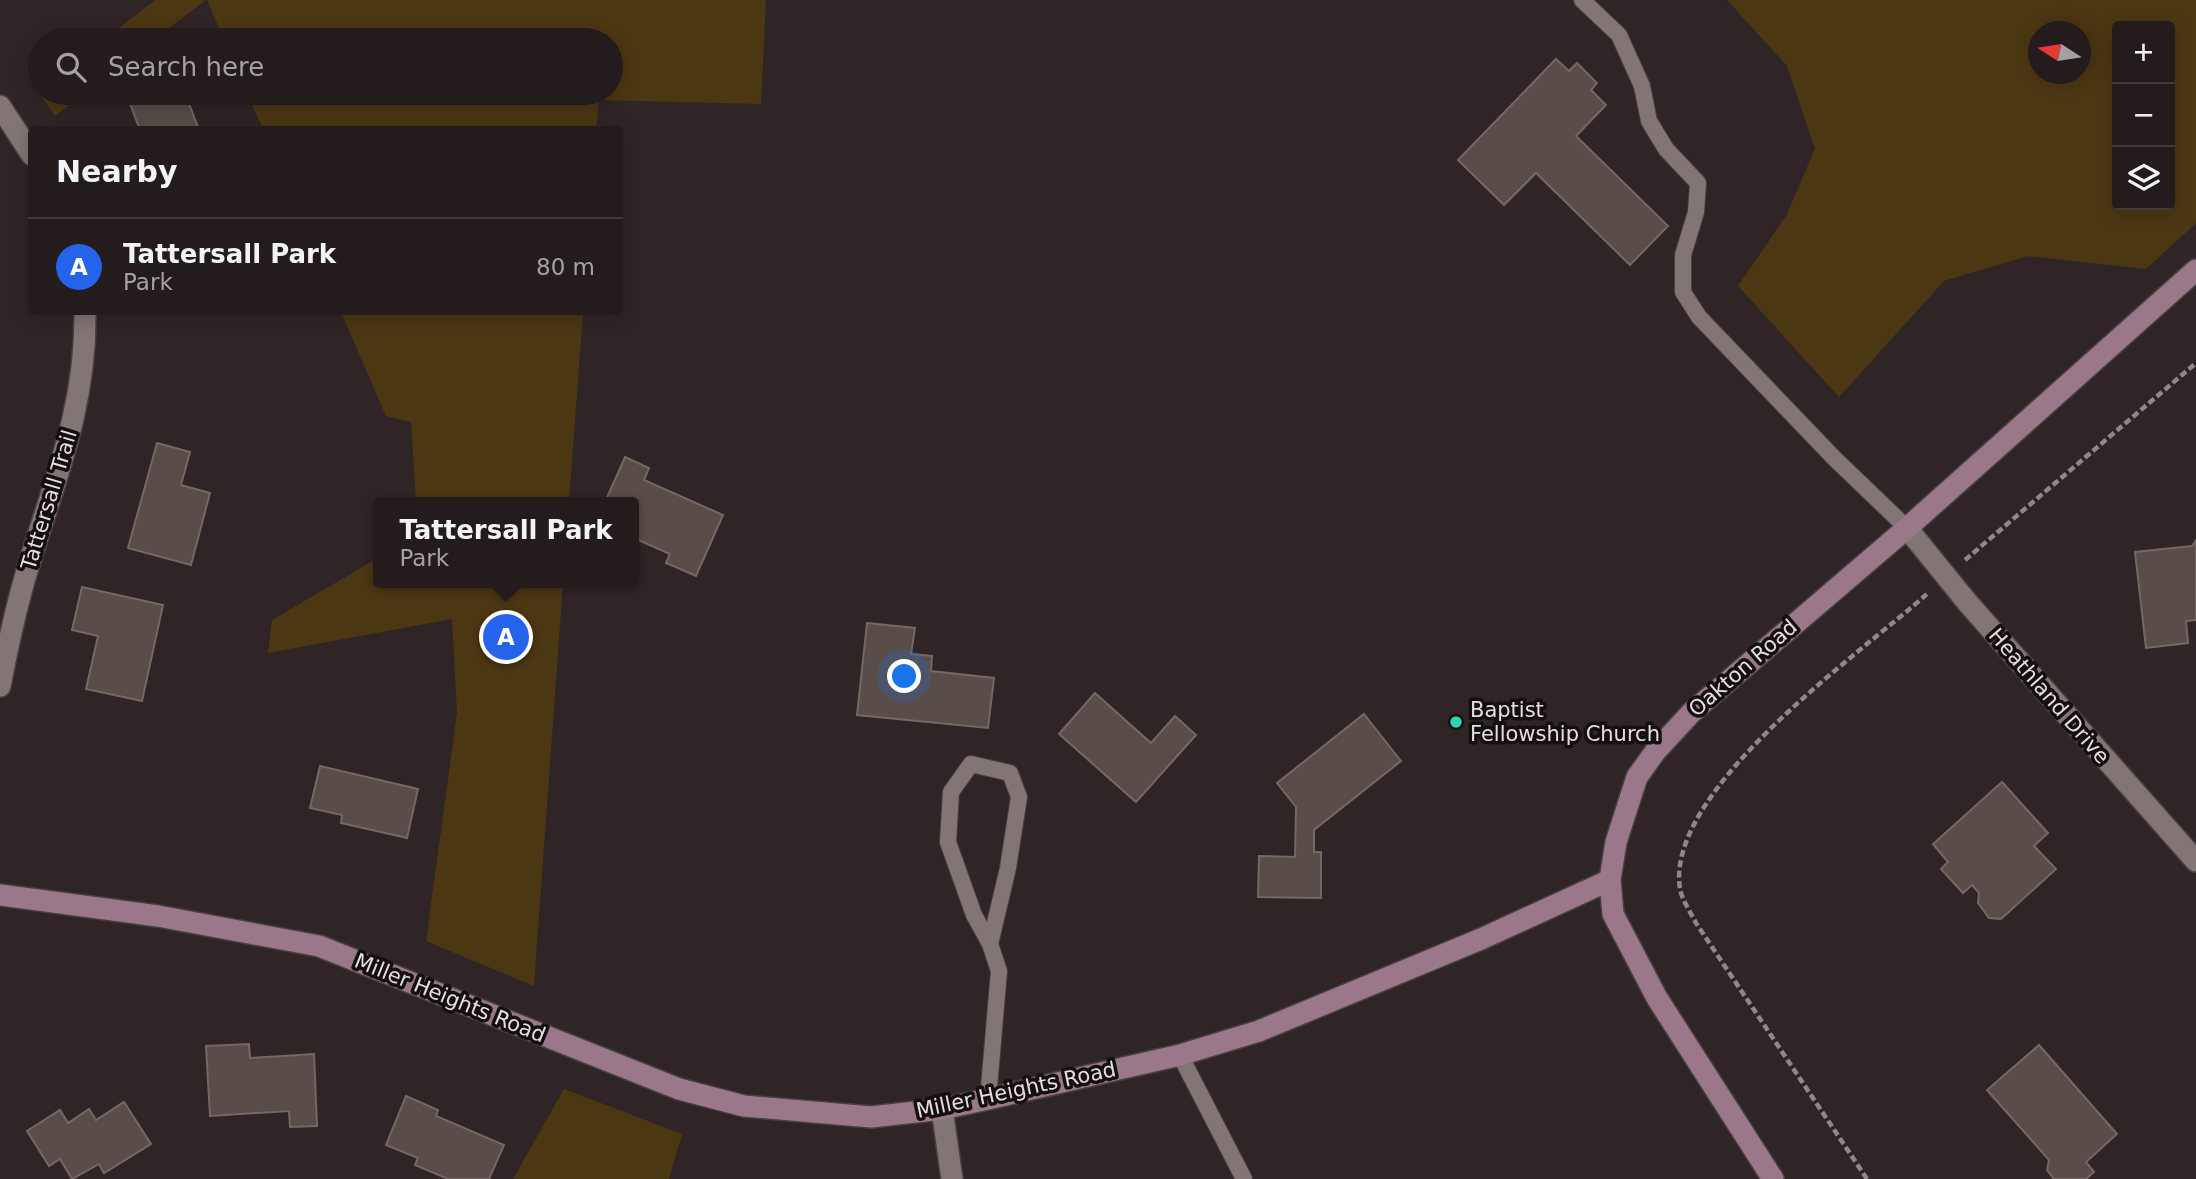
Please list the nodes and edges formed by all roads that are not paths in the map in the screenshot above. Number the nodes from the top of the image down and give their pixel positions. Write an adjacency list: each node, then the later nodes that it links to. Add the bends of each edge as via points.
1 (1582, 0): 6 (lane, via 1619,35 1642,86 1649,121 1666,149 1699,183 1683,256 1683,292 1699,317)
2 (0, 106): 3 (street)
3 (28, 149)
4 (2196, 270): 6 (street, Oakton Road)
5 (85, 315): 7 (street, Tattersall Trail, via 86,351 78,405 29,564)
6 (1907, 528): 8 (street, Heathland Drive, via 1976,613); 9 (street, Oakton Road, via 1691,713 1655,752 1637,777 1626,806)
7 (0, 686)
8 (2196, 861)
9 (1610, 880): 12 (street, Miller Heights Road, via 1259,1031); 17 (street, Oakton Road, via 1613,914 1651,987)
10 (0, 895): 14 (street, Miller Heights Road, via 158,916 319,946 606,1061 744,1106 871,1117)
11 (990, 944): 11 (lane, via 1019,797 1010,773 971,764 951,792 948,842 974,915); 13 (lane, via 999,971)
12 (1180, 1055): 13 (street, Miller Heights Road); 16 (lane)
13 (988, 1099): 14 (street, Miller Heights Road)
14 (942, 1109): 15 (street)
15 (952, 1179)
16 (1244, 1179)
17 (1773, 1179)

